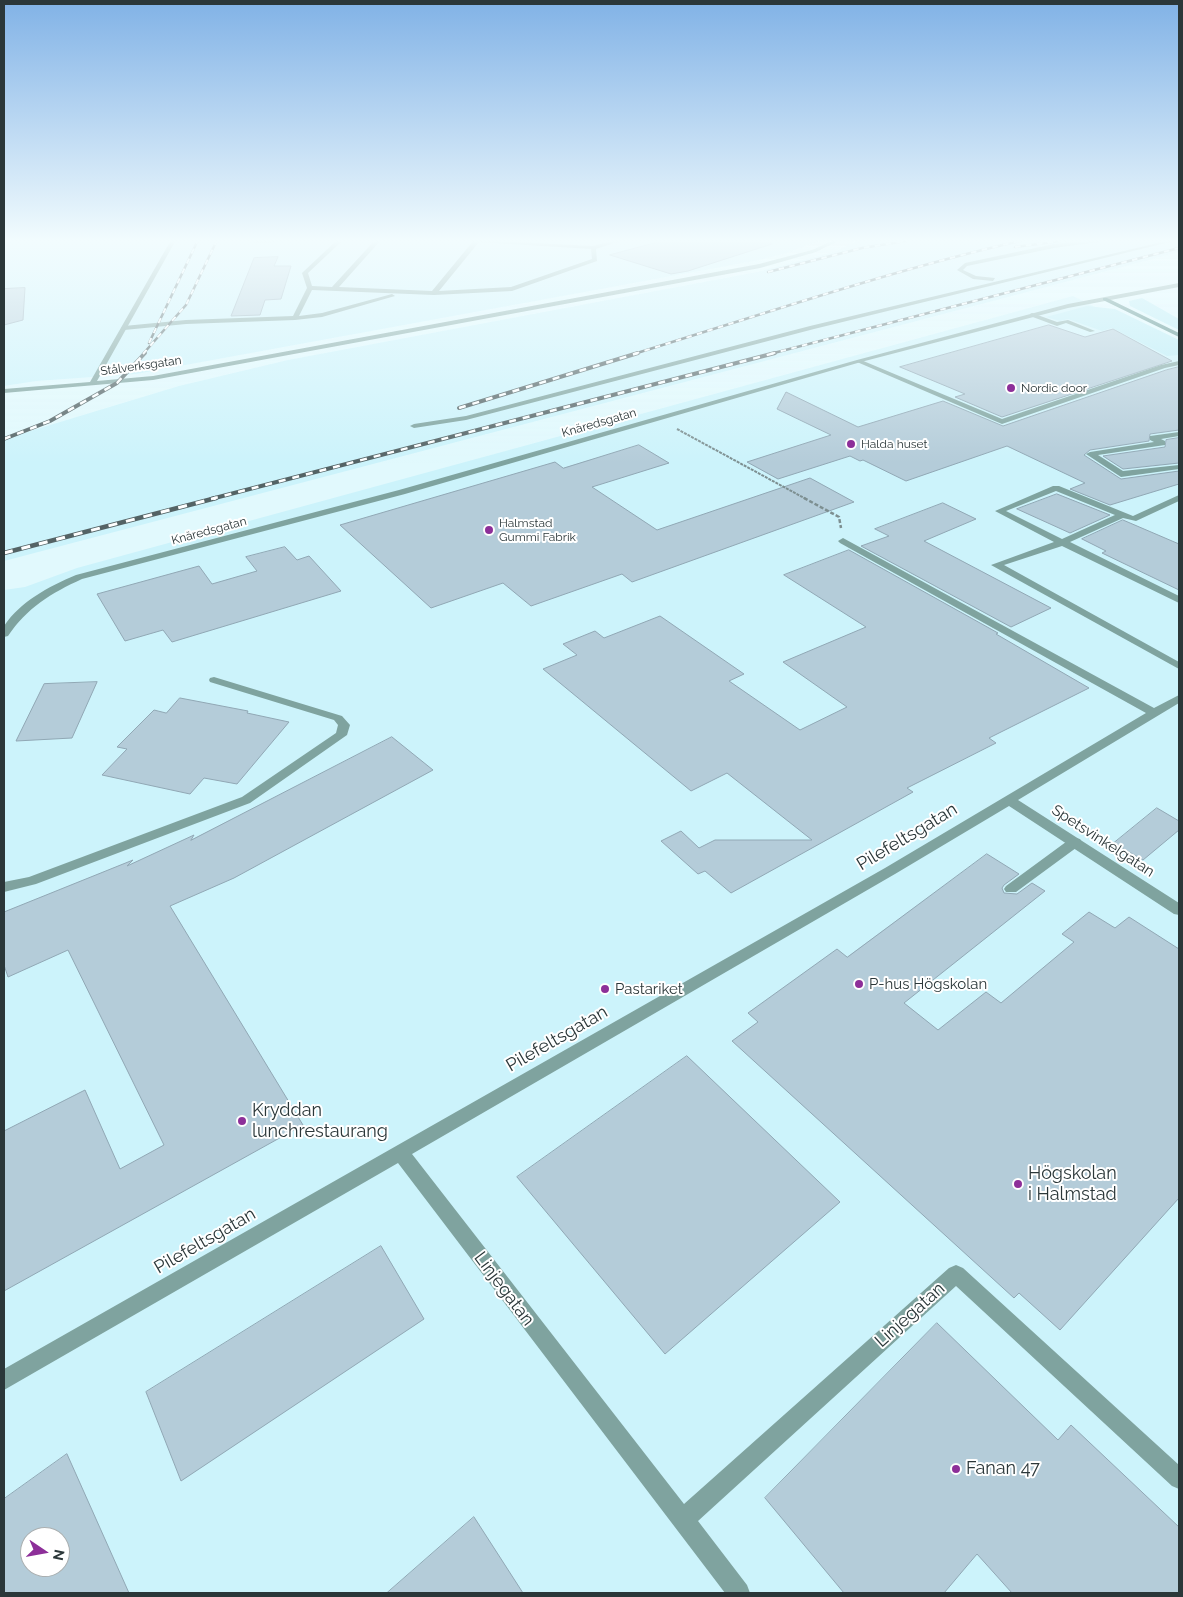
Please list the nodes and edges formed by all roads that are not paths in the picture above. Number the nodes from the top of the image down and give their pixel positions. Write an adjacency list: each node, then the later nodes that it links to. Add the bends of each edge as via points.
1 (132, 315): 9 (street)
2 (297, 315): 8 (street)
3 (324, 315): 8 (street)
4 (497, 315): 14 (street, Stålverksgatan, via 152,378)
5 (864, 315): 16 (street, via 466,418)
6 (1032, 315): 10 (street, via 1057,324 1066,321); 12 (street, Knäredsgatan)
7 (1136, 315): 11 (street)
8 (295, 318): 9 (street)
9 (124, 328): 14 (street)
10 (1092, 331)
11 (1179, 335)
12 (859, 361): 13 (street, via 1002,422); 24 (street, Knäredsgatan, via 402,492 79,577 31,601)
13 (1179, 363)
14 (93, 383): 15 (street, Stålverksgatan)
15 (4, 390)
16 (414, 426)
17 (1179, 434): 18 (street, via 1153,438 1162,443 1090,454 1121,474)
18 (1179, 467)
19 (1179, 498): 20 (street, via 1133,519)
20 (1122, 514): 22 (street); 22 (street, via 1056,488 999,511)
21 (843, 542): 28 (street)
22 (1063, 542): 23 (street); 25 (street, via 996,566)
23 (1179, 600)
24 (4, 634)
25 (1179, 666)
26 (214, 680): 31 (street, via 338,718 344,725 341,735 246,800 31,881)
27 (1179, 698): 28 (street, Pilefeltsgatan)
28 (1154, 713): 29 (street, Pilefeltsgatan)
29 (1009, 800): 30 (street, Spetsvinkelgatan); 34 (street, Pilefeltsgatan)
30 (1074, 842): 32 (street); 33 (street, Spetsvinkelgatan)
31 (4, 887)
32 (1010, 889)
33 (1179, 910)
34 (400, 1152): 35 (street, Pilefeltsgatan); 37 (street, Linjegatan)
35 (4, 1380)
36 (1179, 1479): 37 (street, Linjegatan, via 956,1274)
37 (683, 1520): 38 (street, Linjegatan)
38 (739, 1593)

